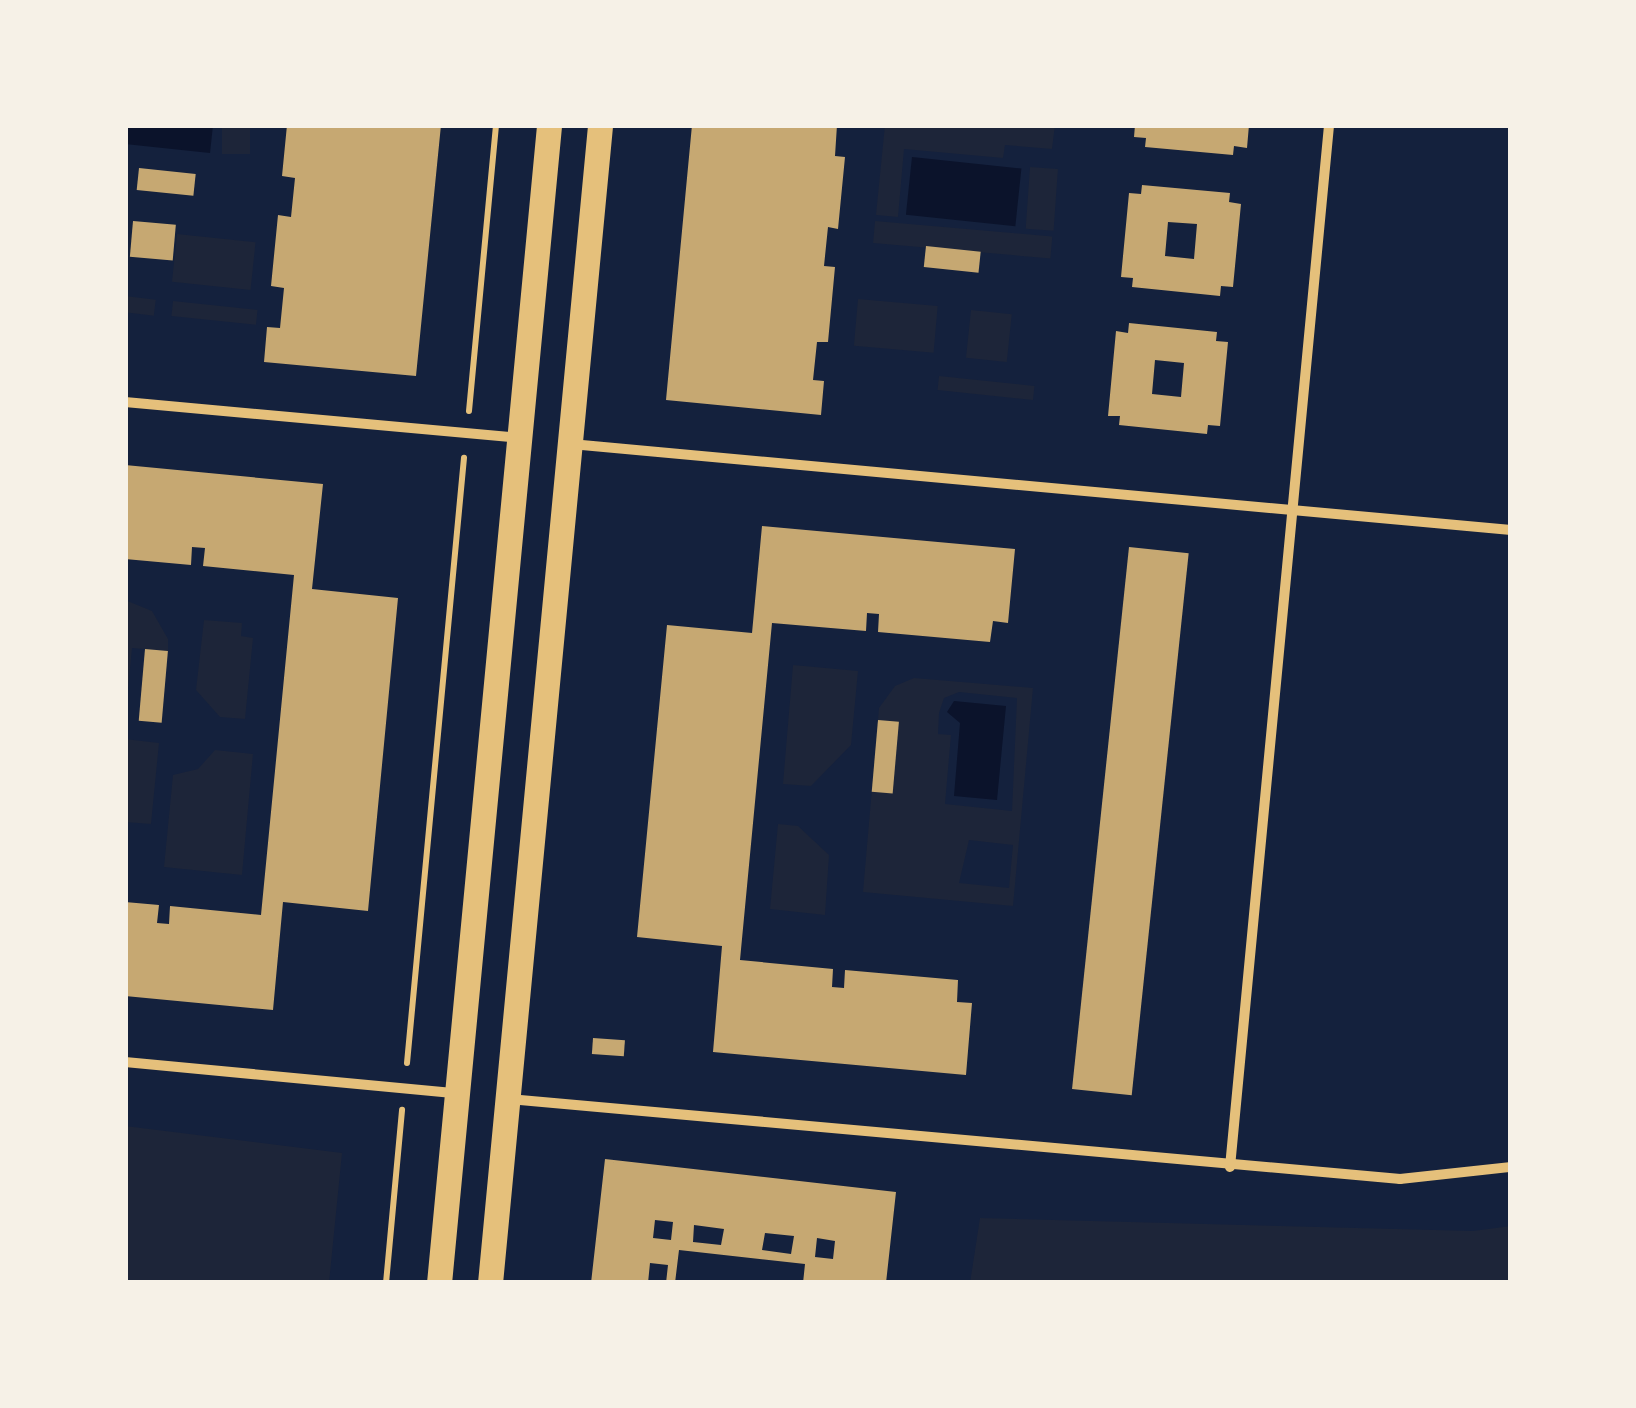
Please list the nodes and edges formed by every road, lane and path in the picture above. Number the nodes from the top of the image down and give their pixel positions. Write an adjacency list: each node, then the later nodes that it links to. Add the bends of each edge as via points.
1 (496, 125): 6 (path)
2 (549, 125): 7 (main road)
3 (600, 125): 8 (main road)
4 (1328, 125): 10 (street)
5 (125, 402): 7 (street)
6 (469, 411)
7 (520, 438): 14 (main road)
8 (570, 444): 10 (street); 15 (main road)
9 (465, 455): 13 (path)
10 (1292, 511): 11 (street); 17 (street)
11 (1511, 530)
12 (125, 1062): 14 (street)
13 (407, 1066)
14 (457, 1093): 20 (main road)
15 (508, 1099): 17 (street); 21 (main road)
16 (402, 1110): 19 (path)
17 (1230, 1167): 18 (street, via 1400,1179)
18 (1511, 1167)
19 (386, 1283)
20 (439, 1283)
21 (490, 1283)
22 (1134, 1283): 23 (path)
23 (1161, 1283)

